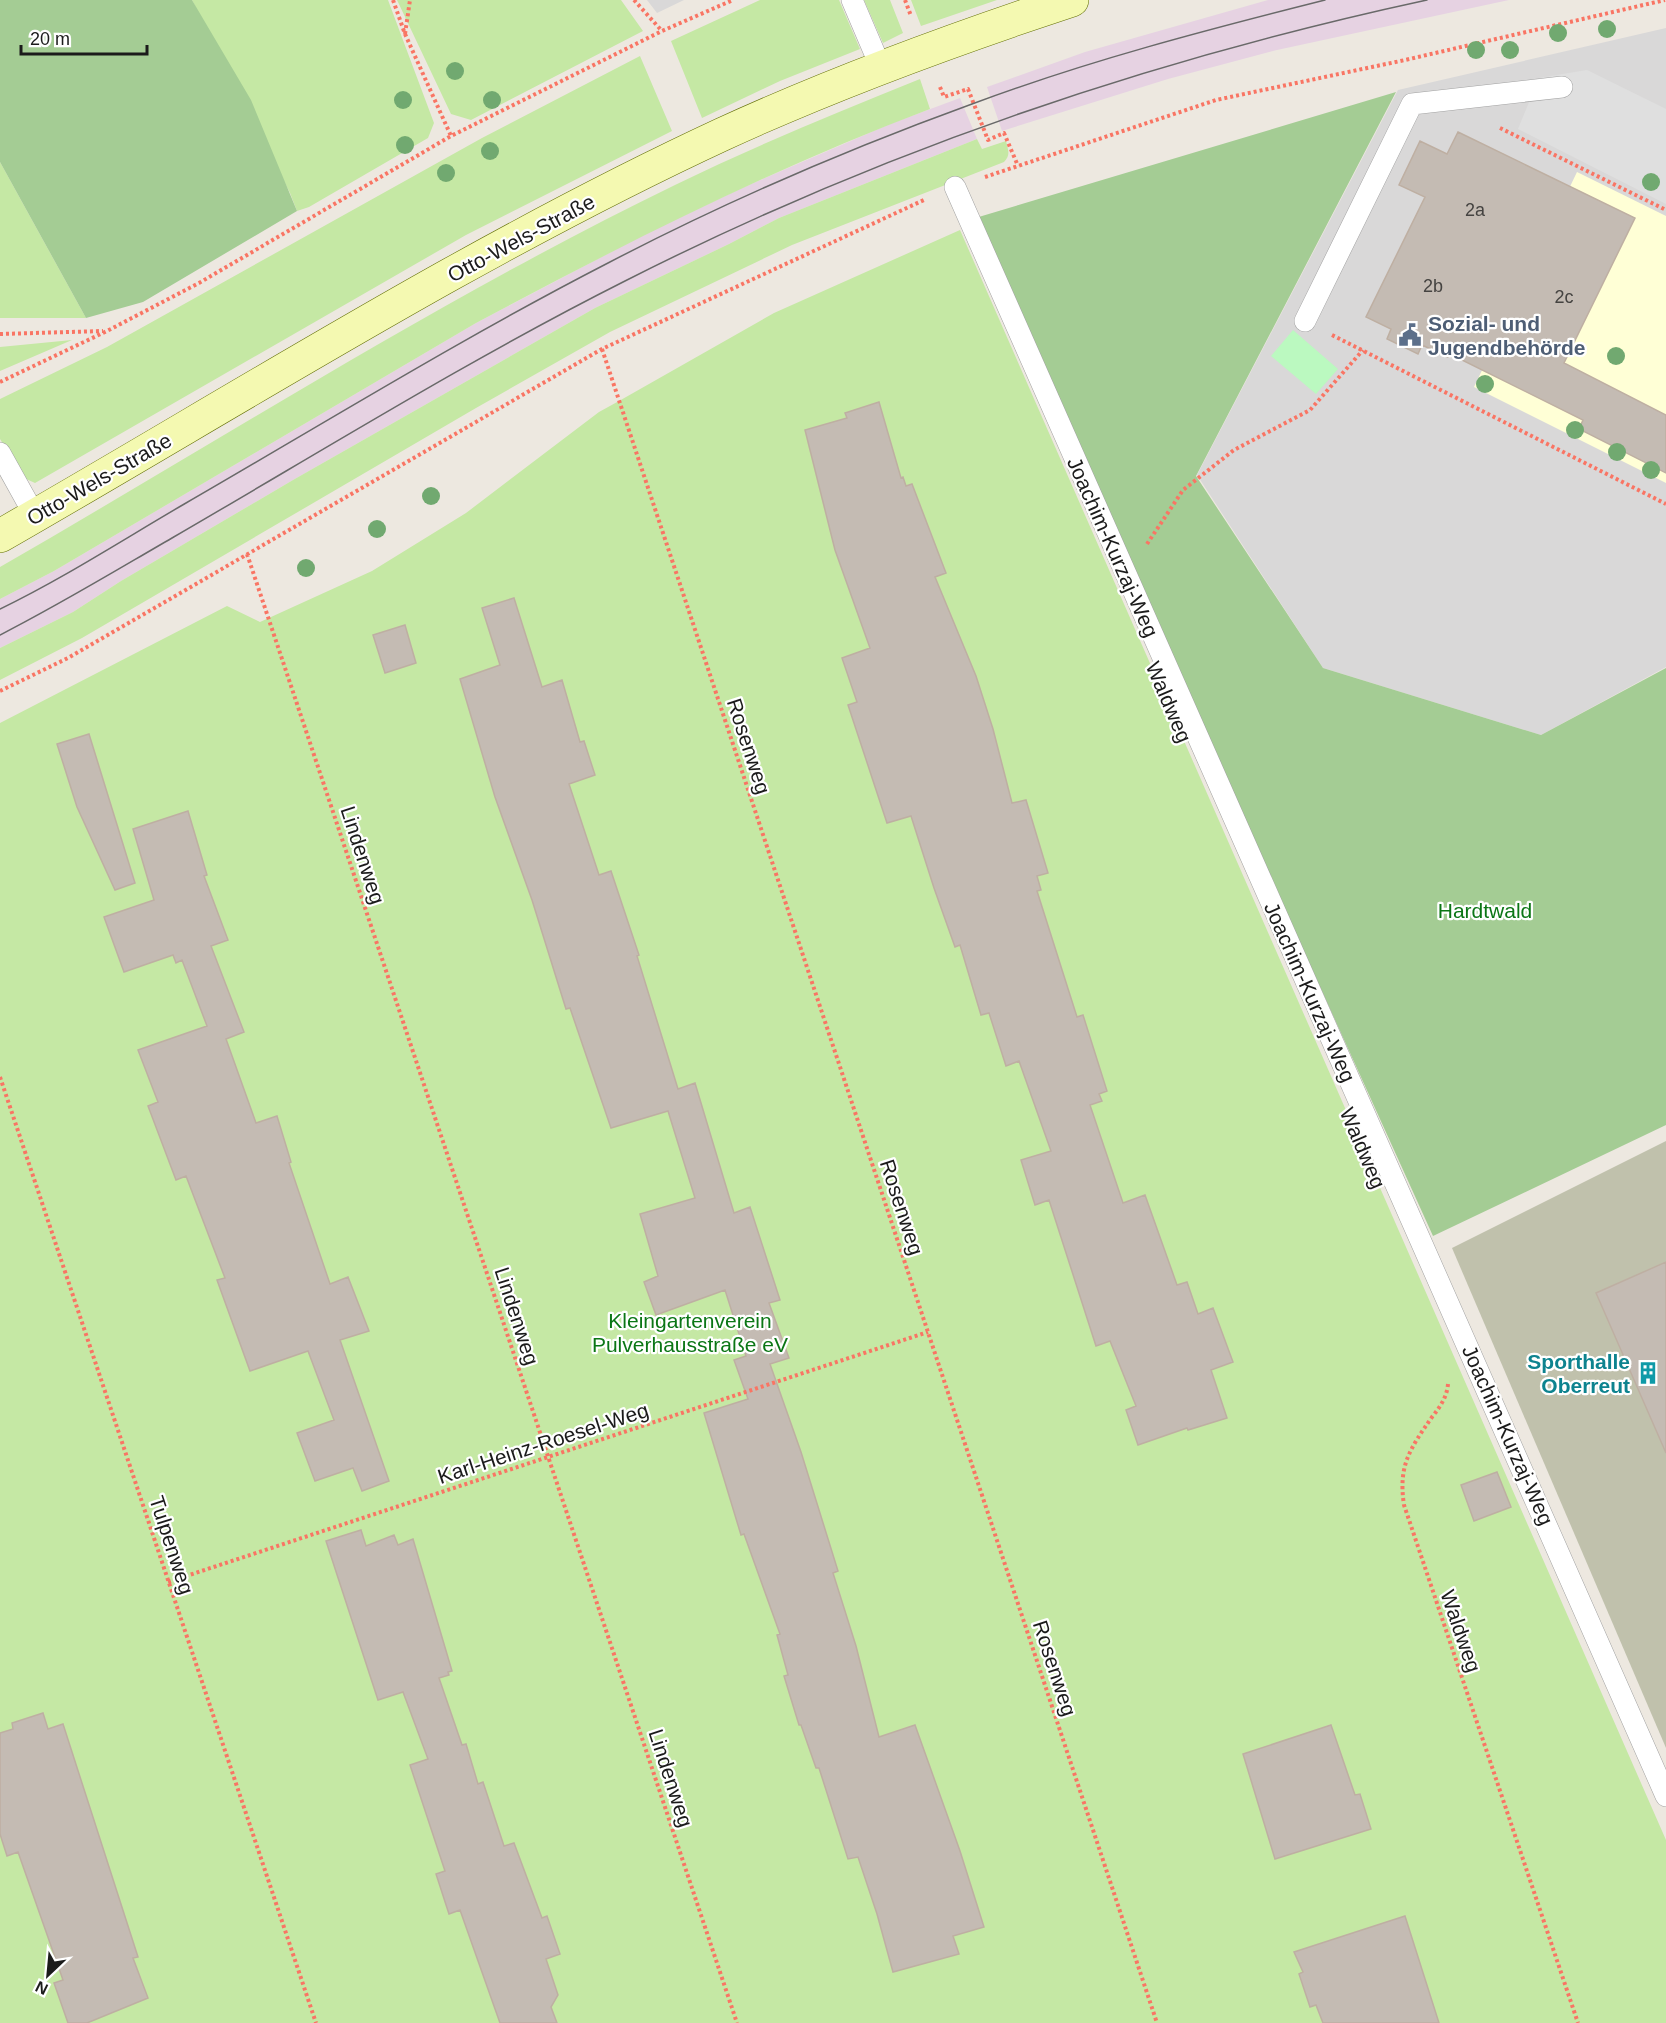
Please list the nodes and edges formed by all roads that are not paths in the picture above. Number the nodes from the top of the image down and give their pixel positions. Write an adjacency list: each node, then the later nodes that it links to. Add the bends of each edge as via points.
1 (852, 0): 3 (lane)
2 (1072, 0): 3 (street, Otto-Wels-Straße)
3 (881, 68): 8 (street, Otto-Wels-Straße, via 723,134 494,249)
4 (1562, 87): 6 (lane, via 1412,104)
5 (955, 187): 10 (lane, Joachim-Kurzaj-Weg)
6 (1305, 321)
7 (0, 453): 8 (lane)
8 (35, 516): 9 (street, Otto-Wels-Straße)
9 (0, 536)
10 (1666, 1796)

